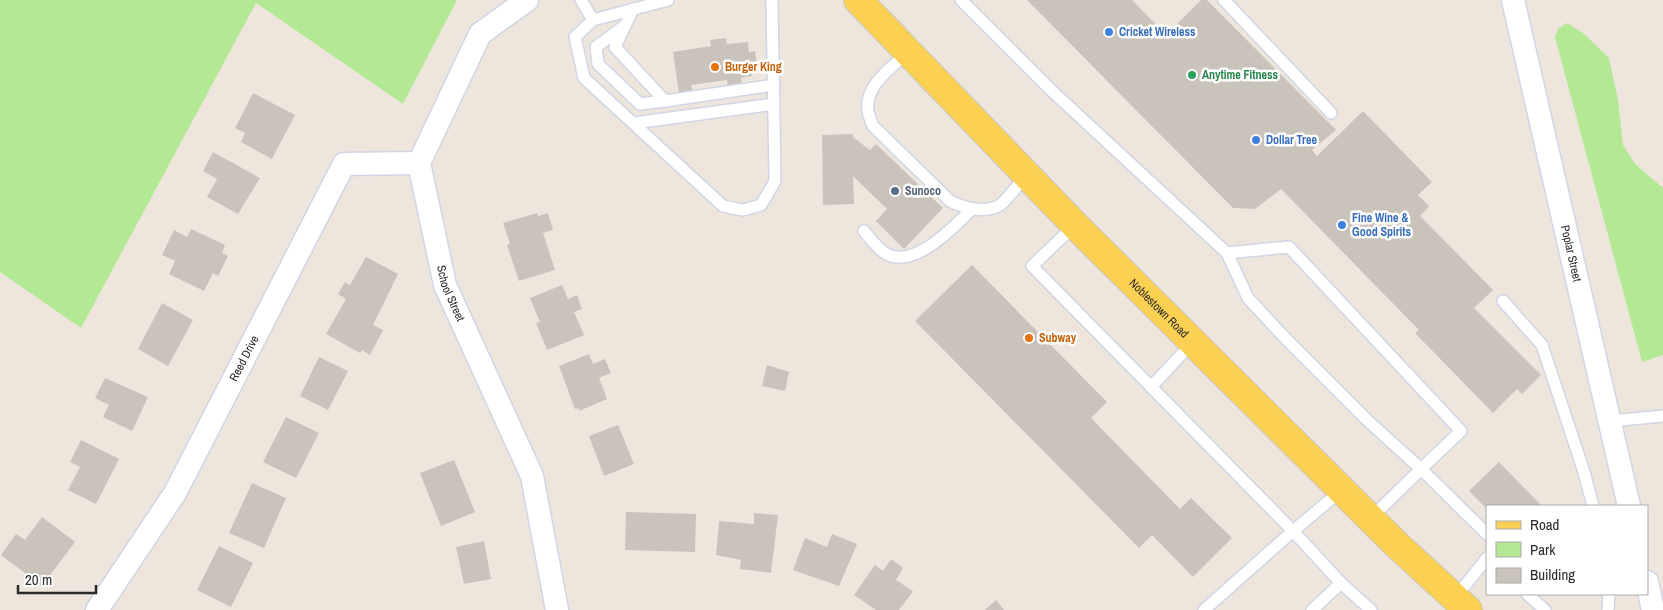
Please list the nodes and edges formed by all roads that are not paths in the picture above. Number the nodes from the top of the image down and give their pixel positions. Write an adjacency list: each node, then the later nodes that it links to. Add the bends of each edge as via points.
1 (527, 0): 18 (street, via 480,34)
2 (581, 0): 10 (lane)
3 (668, 0): 9 (lane)
4 (772, 0): 13 (lane)
5 (961, 0): 23 (lane, via 1052,91)
6 (1224, 0): 16 (lane)
7 (1513, 0): 28 (street, Poplar Street)
8 (867, 3): 12 (main road, Noblestown Road)
9 (633, 9): 10 (lane); 11 (lane)
10 (593, 20): 17 (lane, via 575,37 584,78)
11 (625, 26): 14 (lane, via 615,47); 14 (lane, via 596,46 598,64 640,104)
12 (908, 52): 19 (main road, Noblestown Road); 20 (lane, via 874,86 868,98 873,126 950,201 960,207)
13 (774, 85): 14 (lane); 15 (lane)
14 (665, 101)
15 (774, 104): 17 (lane); 17 (lane, via 776,181 761,205 743,210 723,206)
16 (1331, 113)
17 (634, 124)
18 (419, 163): 42 (street, Reed Drive, via 344,164 174,493); 43 (street, School Street, via 445,286 532,476)
19 (1027, 175): 20 (lane, via 999,205); 21 (main road, Noblestown Road)
20 (972, 208): 22 (lane, via 940,239 905,257 885,253)
21 (1076, 225): 25 (main road, Noblestown Road); 26 (lane, via 1032,266)
22 (864, 231)
23 (1227, 253): 29 (lane, via 1248,298 1359,412); 29 (lane, via 1289,247 1461,431)
24 (1503, 301): 31 (lane, via 1542,345)
25 (1194, 342): 26 (lane); 30 (main road, Noblestown Road)
26 (1151, 387): 34 (lane)
27 (1663, 416): 28 (lane)
28 (1610, 421): 32 (street, Poplar Street)
29 (1421, 468): 33 (lane); 35 (lane)
30 (1342, 490): 33 (main road, Noblestown Road); 34 (lane)
31 (1593, 505)
32 (1629, 505)
33 (1370, 518): 41 (main road, Noblestown Road)
34 (1293, 531): 37 (lane); 44 (lane)
35 (1486, 533)
36 (1486, 560): 41 (lane)
37 (1341, 582): 45 (lane); 46 (lane)
38 (1648, 587): 49 (street)
39 (1528, 595): 47 (lane)
40 (1609, 595): 48 (lane)
41 (1462, 604)
42 (97, 610)
43 (557, 610)
44 (1204, 610)
45 (1312, 610)
46 (1371, 610)
47 (1545, 610)
48 (1608, 610)
49 (1653, 610)

